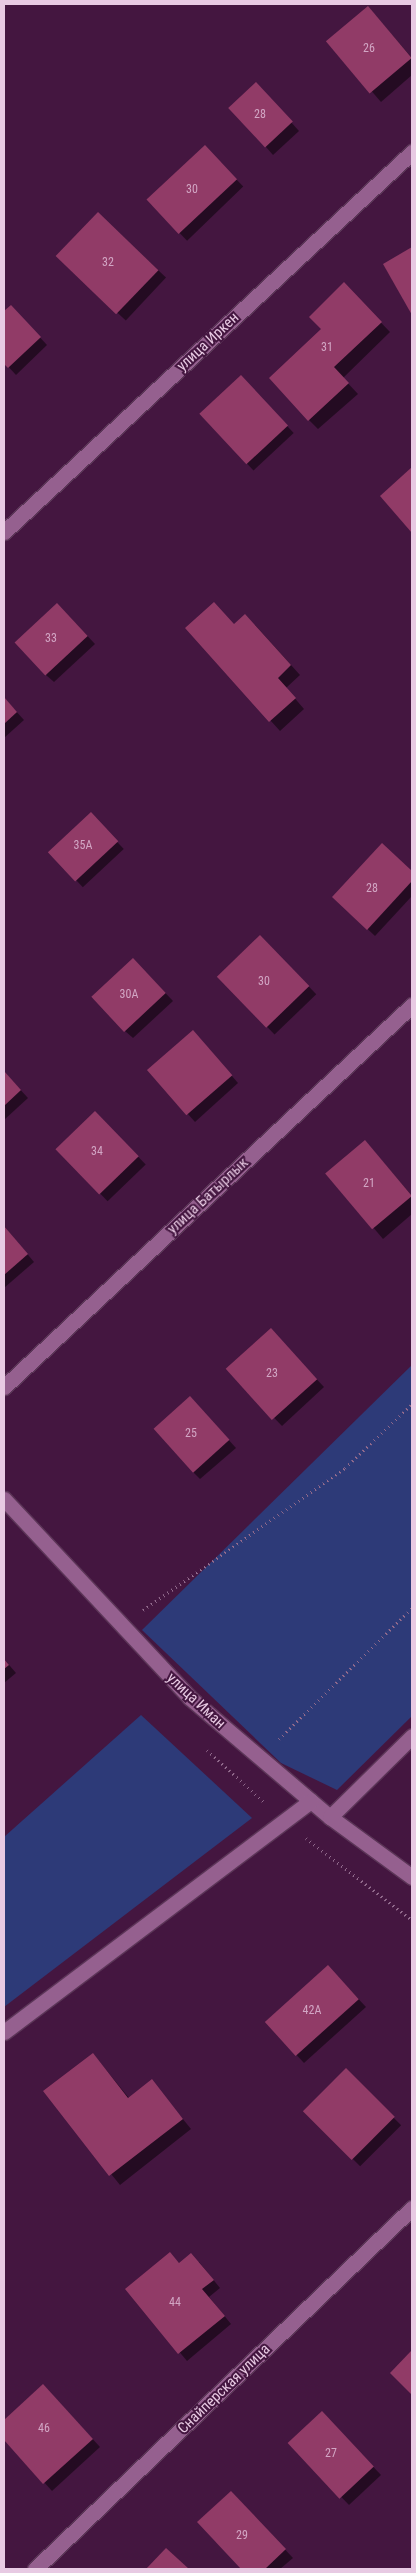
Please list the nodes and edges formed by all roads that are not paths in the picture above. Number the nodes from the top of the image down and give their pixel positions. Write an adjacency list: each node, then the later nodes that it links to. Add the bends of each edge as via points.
1 (412, 152): 2 (street, улица Иркен)
2 (4, 532)
3 (412, 1005): 4 (street, улица Батырлык)
4 (4, 1387)
5 (4, 1499): 7 (street, улица Иман, via 190,1698)
6 (412, 1736): 8 (street)
7 (311, 1801): 8 (street, улица Иман); 10 (street)
8 (330, 1817): 9 (street, улица Иман)
9 (412, 1877)
10 (4, 2032)
11 (412, 2208): 12 (street, Снайперская улица)
12 (35, 2569)

